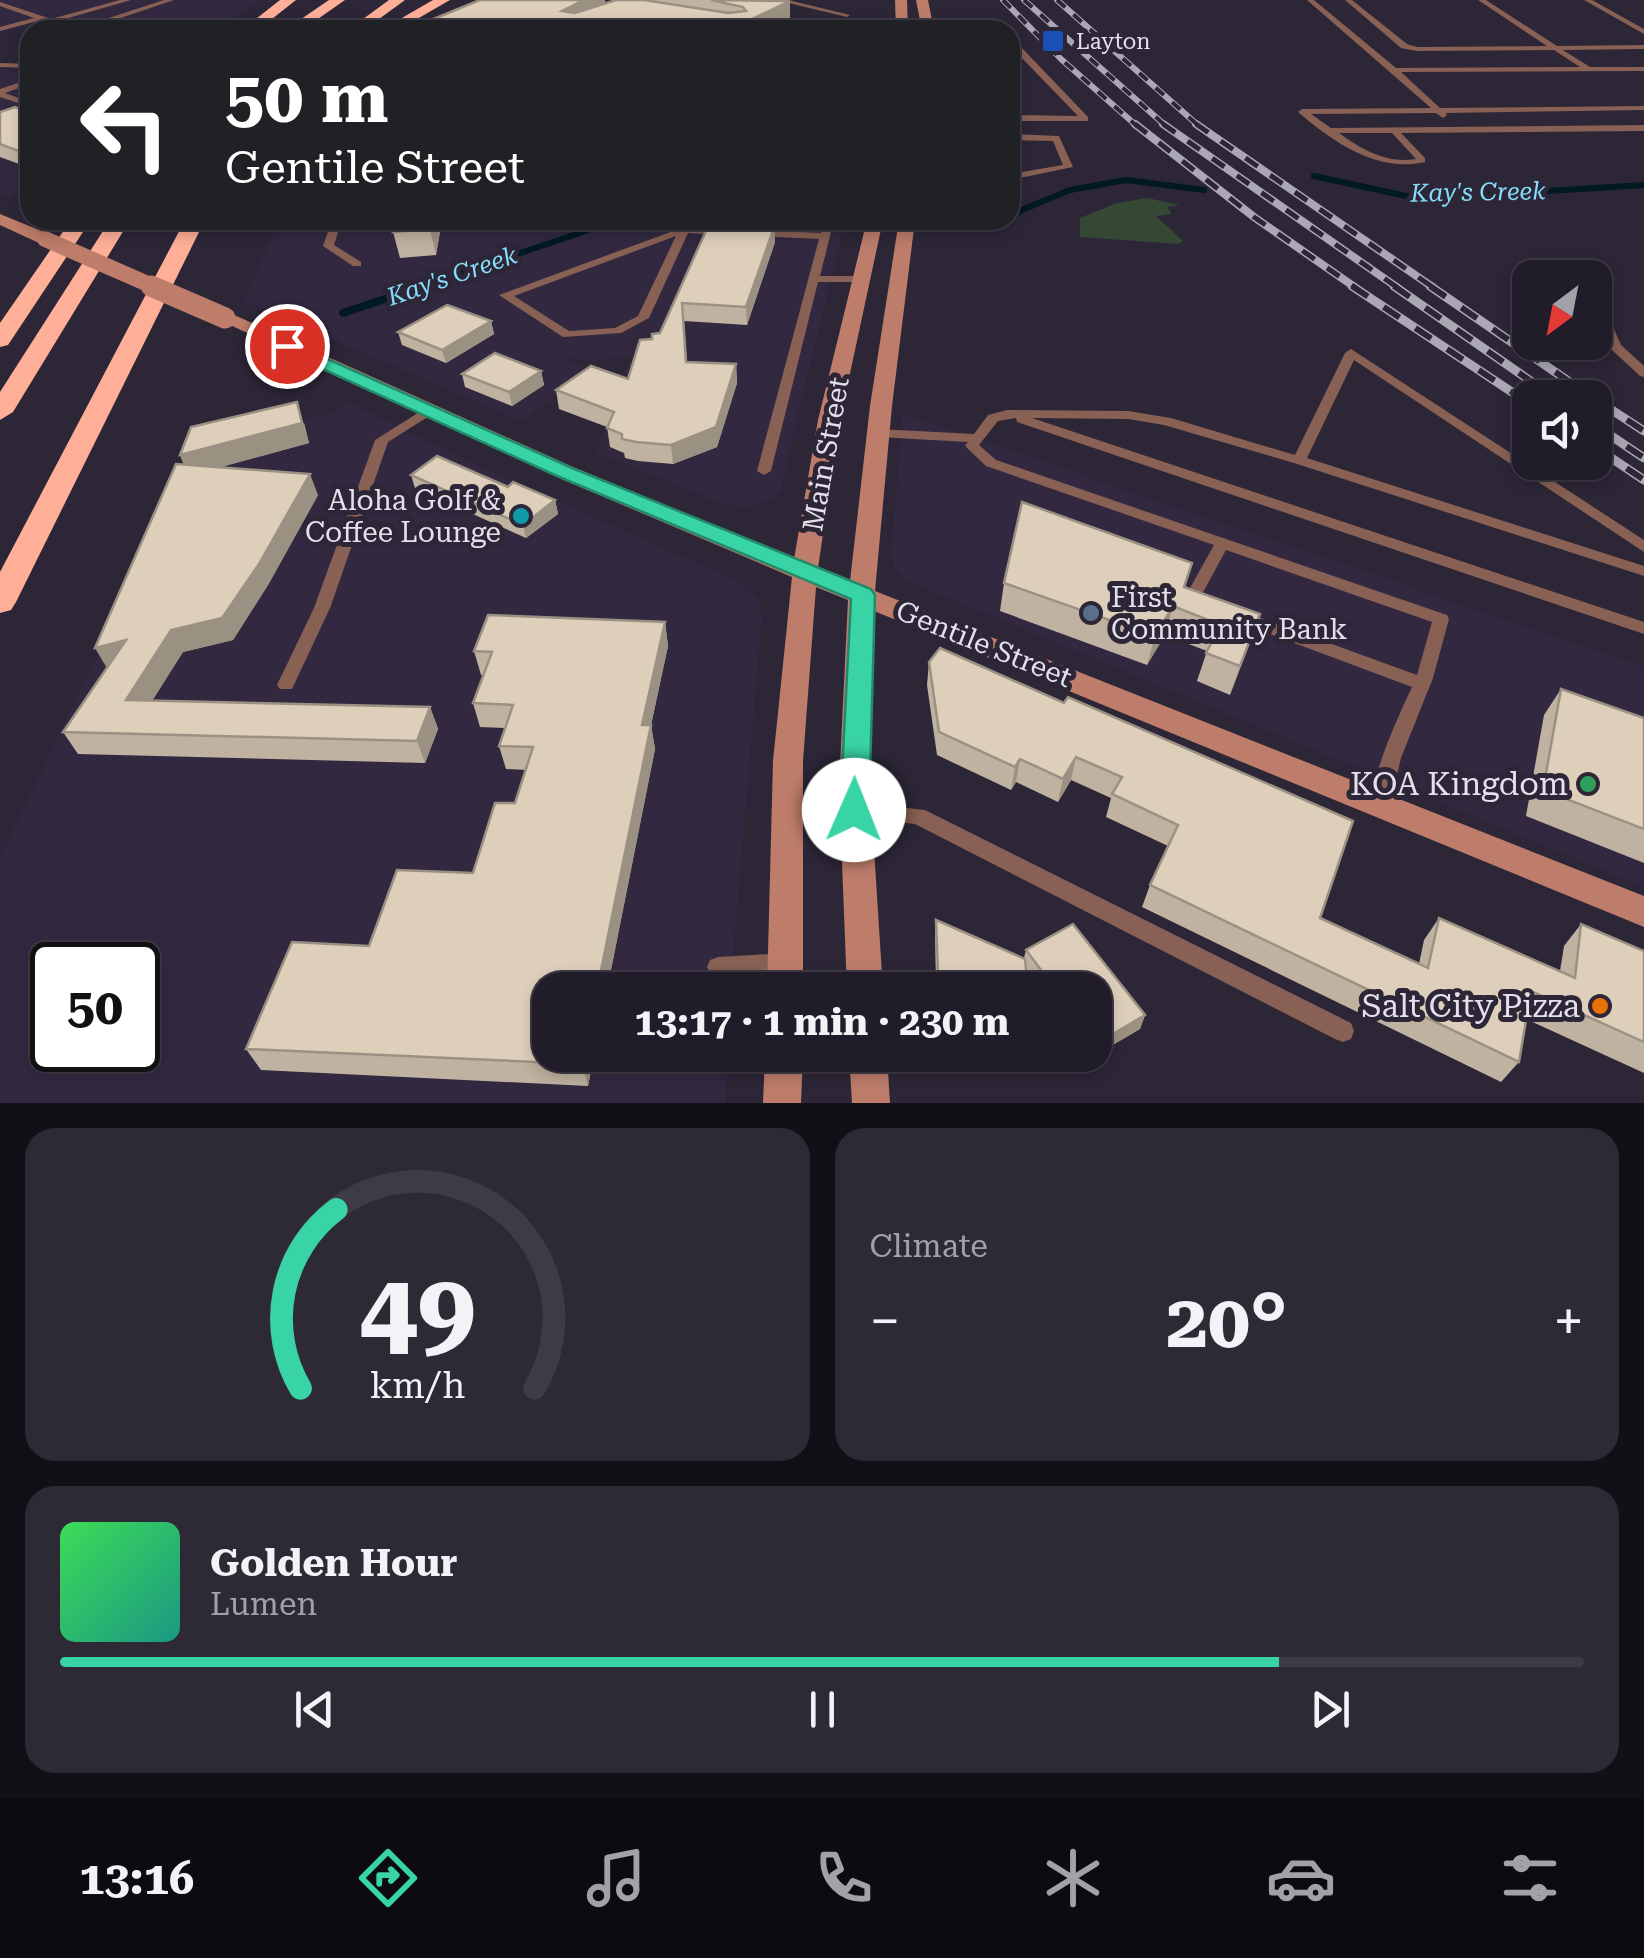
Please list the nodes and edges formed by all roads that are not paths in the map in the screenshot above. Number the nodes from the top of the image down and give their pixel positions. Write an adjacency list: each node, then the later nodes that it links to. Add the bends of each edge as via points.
1 (128, 0): 16 (lane)
2 (171, 0): 17 (lane)
3 (290, 0): 18 (highway)
4 (338, 0): 19 (highway)
5 (398, 0): 20 (highway)
6 (443, 0): 21 (highway)
7 (779, 0): 13 (lane)
8 (1310, 0): 24 (lane)
9 (1348, 0): 22 (lane)
10 (1481, 0): 26 (lane)
11 (1588, 0): 23 (lane)
12 (0, 4): 14 (lane)
13 (847, 15)
14 (43, 17): 15 (lane); 16 (lane)
15 (32, 20)
16 (53, 20)
17 (109, 20)
18 (263, 20)
19 (307, 20)
20 (369, 20)
21 (406, 20)
22 (1388, 32): 24 (lane); 26 (lane, via 1418,49)
23 (1644, 32)
24 (1350, 33): 30 (lane)
25 (1644, 47): 26 (lane)
26 (1555, 48): 28 (lane)
27 (1020, 51): 33 (lane, via 1085,119)
28 (1588, 69): 29 (lane); 30 (lane)
29 (1644, 69)
30 (1394, 70): 32 (lane)
31 (1644, 108): 32 (lane)
32 (1438, 111): 35 (lane, via 1302,112); 37 (lane)
33 (1020, 118)
34 (1644, 128): 37 (lane)
35 (1330, 130): 36 (lane); 36 (lane, via 1363,153 1420,163)
36 (1394, 130): 37 (lane)
37 (1460, 130)
38 (1020, 137): 39 (lane, via 1056,138 1068,167)
39 (1020, 175)
40 (25, 230): 56 (main road, Gentile Street, bridge)
41 (74, 230): 54 (highway)
42 (114, 230): 57 (highway)
43 (191, 230): 68 (highway)
44 (334, 230): 50 (lane, via 328,246)
45 (684, 230): 45 (lane, via 666,236 505,295 567,335 617,331 644,318); 49 (lane)
46 (826, 230): 49 (lane)
47 (872, 230): 51 (main road, Main Street)
48 (906, 230): 59 (main road, Main Street)
49 (824, 236): 52 (lane)
50 (357, 264)
51 (859, 279): 52 (lane); 66 (main road, Main Street)
52 (814, 280): 62 (lane)
53 (1612, 338): 55 (lane)
54 (0, 340)
55 (1644, 373)
56 (429, 410): 66 (main road, Gentile Street); 73 (lane, via 382,440 322,608)
57 (0, 412)
58 (1007, 414): 60 (lane, via 993,418); 61 (lane, via 1128,415); 71 (lane)
59 (878, 432): 60 (lane); 67 (main road, Main Street)
60 (976, 438): 63 (lane, via 972,445 990,463)
61 (1299, 460): 64 (lane, via 1351,353); 65 (lane)
62 (764, 471)
63 (1222, 544): 69 (lane, via 1192,599); 72 (lane, via 1441,618)
64 (1644, 547)
65 (1644, 571)
66 (805, 572): 67 (main road, Gentile Street); 79 (main road, Main Street, via 788,762)
67 (863, 595): 74 (main road, Gentile Street); 75 (main road, Main Street)
68 (0, 602)
69 (1210, 605)
70 (1228, 612): 72 (lane)
71 (1644, 628)
72 (1422, 684): 74 (lane, via 1404,716)
73 (286, 685)
74 (1382, 804): 76 (main road, Gentile Street)
75 (854, 810): 80 (main road, Main Street); 81 (lane, via 918,816)
76 (1644, 912)
77 (718, 967): 78 (lane)
78 (756, 972)
79 (786, 972)
80 (863, 972)
81 (1343, 1031)
82 (783, 1072): 84 (main road)
83 (869, 1072): 85 (main road)
84 (782, 1103)
85 (871, 1103)

